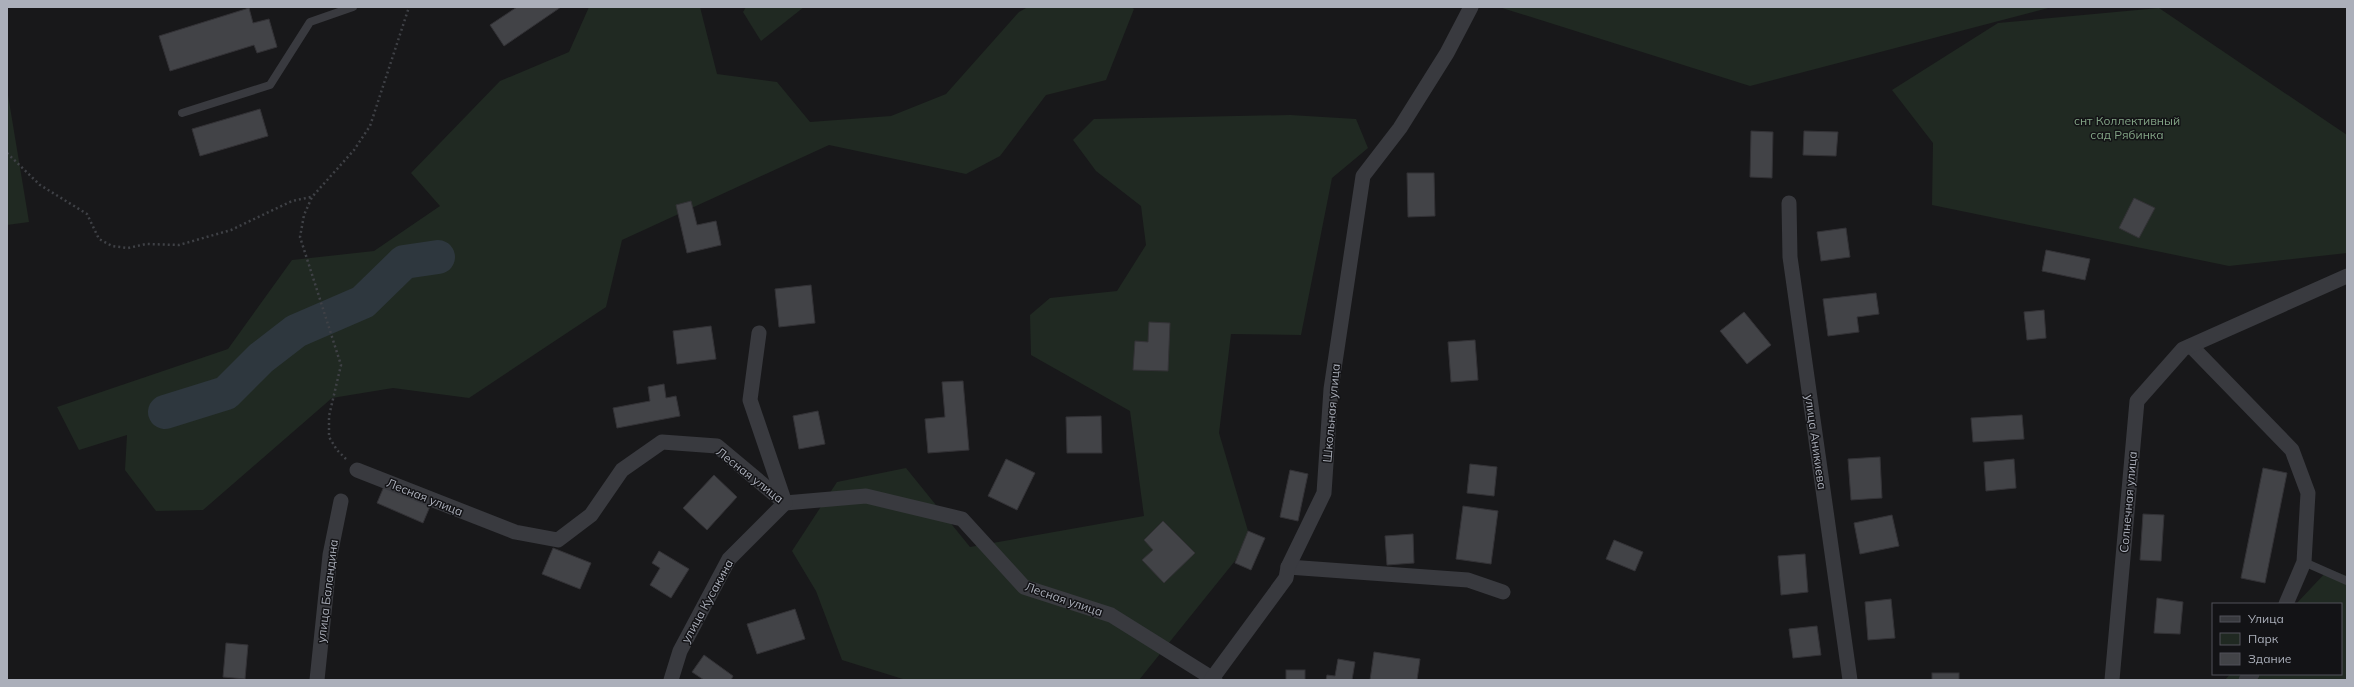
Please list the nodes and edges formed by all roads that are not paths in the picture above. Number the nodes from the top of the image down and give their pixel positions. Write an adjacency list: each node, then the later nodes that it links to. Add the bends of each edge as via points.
1 (353, 7): 3 (lane, via 310,22 270,85)
2 (1471, 7): 12 (street, Школьная улица, via 1447,53 1400,128 1363,176 1331,389 1324,493)
3 (182, 112)
4 (1789, 203): 19 (street, улица Аникиева, via 1790,257)
5 (2347, 276): 7 (street, Солнечная улица)
6 (759, 333): 10 (street, via 750,400)
7 (2191, 346): 11 (street, via 2292,450 2308,493); 20 (street, Солнечная улица, via 2183,349 2137,401)
8 (357, 470): 10 (street, Лесная улица, via 515,532 558,540 591,515 622,470 662,442 717,446)
9 (340, 501): 16 (street, улица Баландина, via 330,555)
10 (785, 503): 17 (street, улица Кусакина, via 729,559 680,651); 18 (street, Лесная улица, via 866,496 962,519 1024,587 1111,615)
11 (2304, 562): 13 (lane); 15 (street)
12 (1288, 567): 14 (street, via 1468,580); 18 (street, Школьная улица, via 1286,578)
13 (2347, 581)
14 (1503, 592)
15 (2286, 603)
16 (317, 680)
17 (671, 680)
18 (1213, 680)
19 (1850, 680)
20 (2112, 680)

